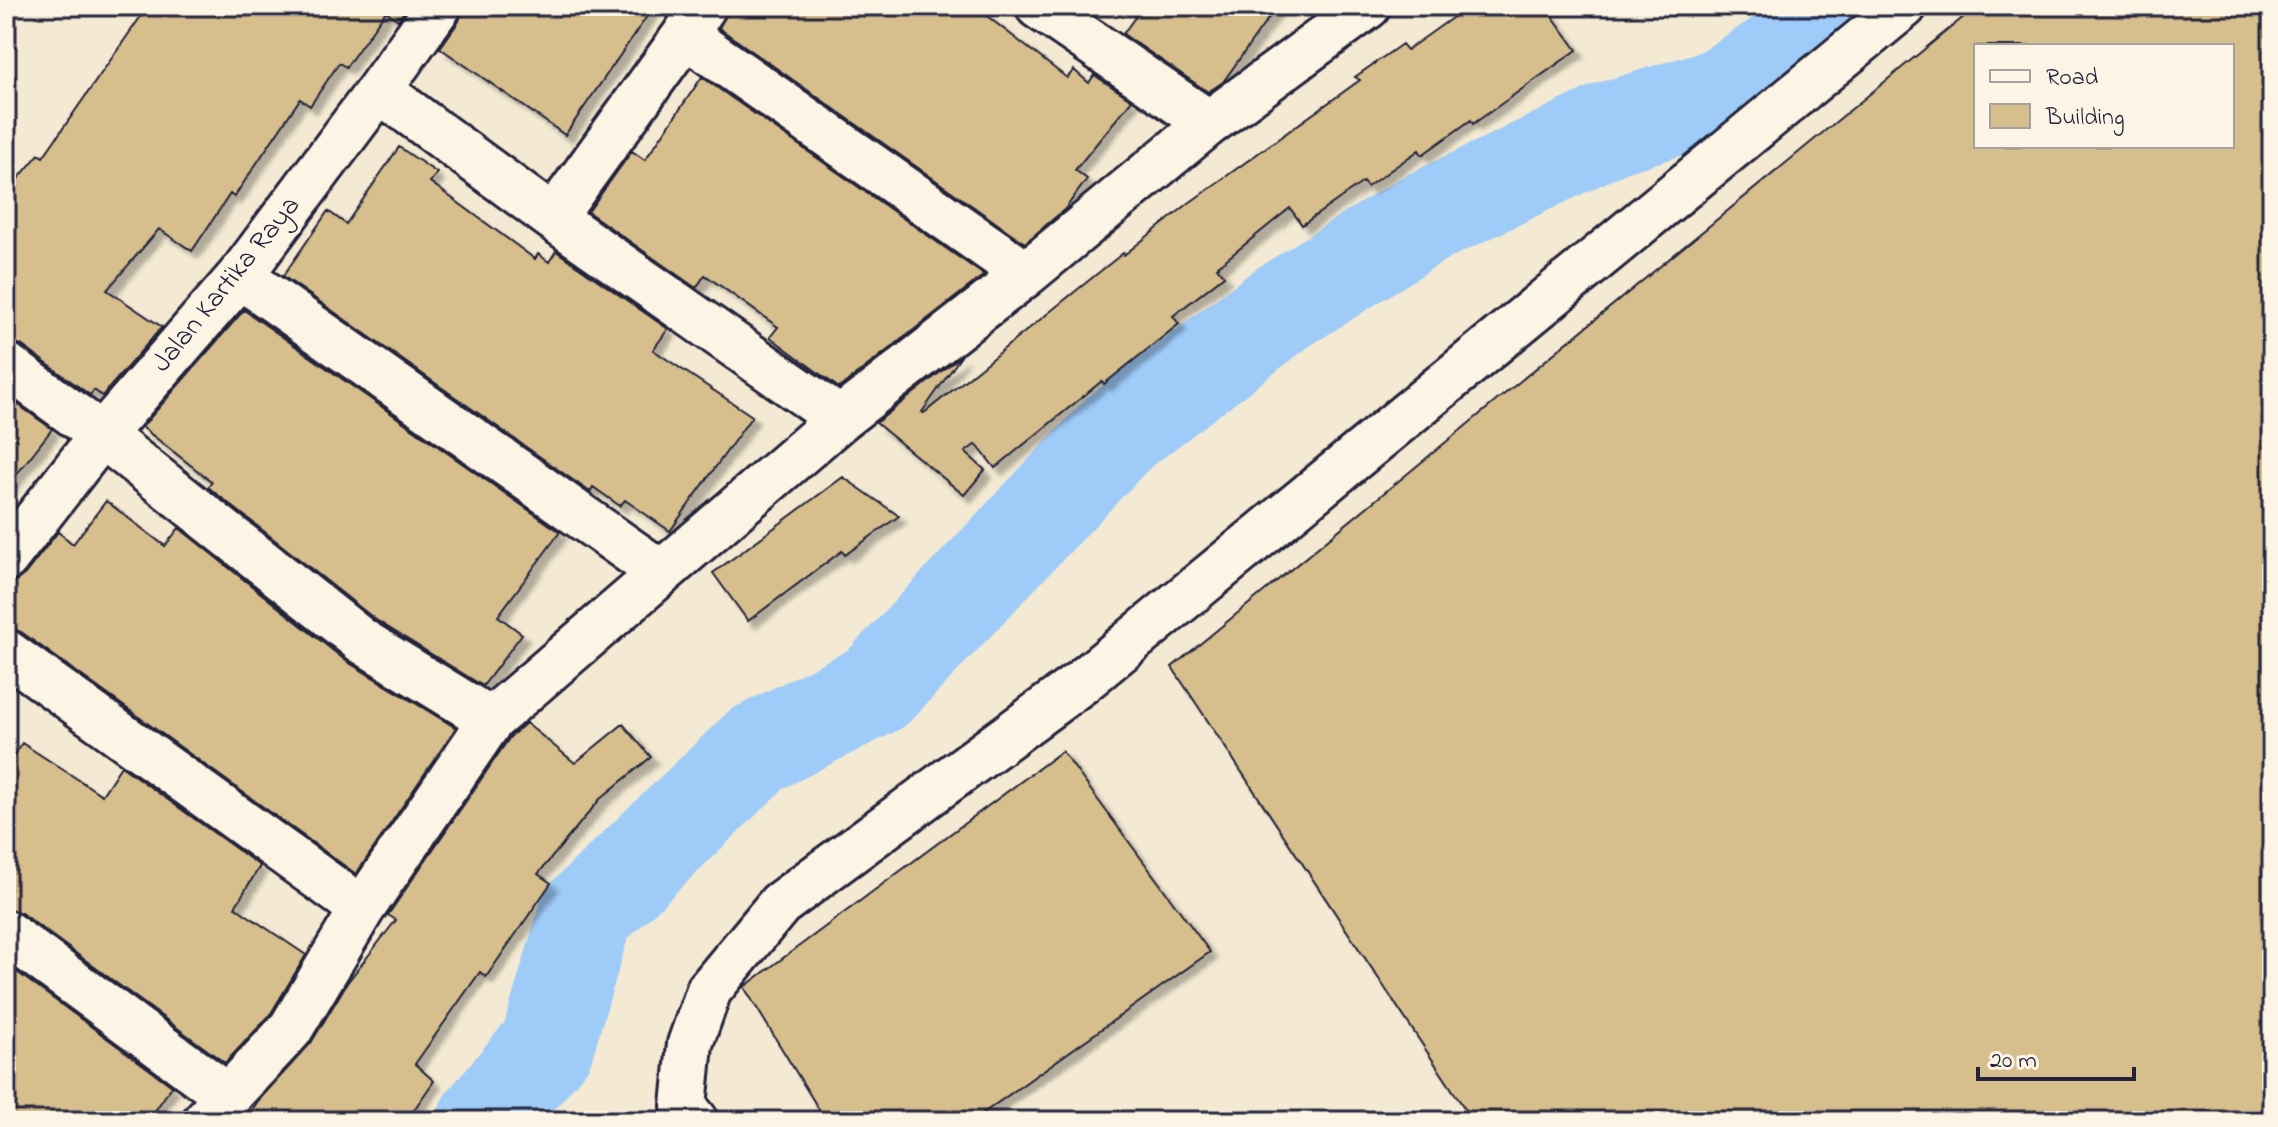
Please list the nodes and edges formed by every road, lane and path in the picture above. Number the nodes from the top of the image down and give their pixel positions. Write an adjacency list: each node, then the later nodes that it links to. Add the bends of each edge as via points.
1 (439, 6): 6 (street, Jalan Kartika Raya)
2 (1038, 6): 7 (street)
3 (1368, 6): 7 (street)
4 (1904, 6): 21 (street, via 1083,681 780,904 709,990 688,1060 684,1106)
5 (695, 20): 8 (street); 9 (street)
6 (379, 90): 8 (street); 10 (street, Jalan Kartika Raya)
7 (1209, 123): 9 (street)
8 (553, 218): 12 (street)
9 (1026, 274): 12 (street)
10 (240, 276): 13 (street, Jalan Kartika Raya); 15 (street)
11 (6, 365): 13 (street)
12 (840, 419): 15 (street)
13 (102, 435): 14 (street, Jalan Kartika Raya); 17 (street, via 362,641)
14 (6, 558)
15 (660, 572): 17 (street)
16 (6, 652): 18 (street)
17 (491, 720): 18 (street)
18 (362, 909): 20 (street, via 290,1030)
19 (6, 933): 20 (street)
20 (217, 1109)
21 (696, 1121)

